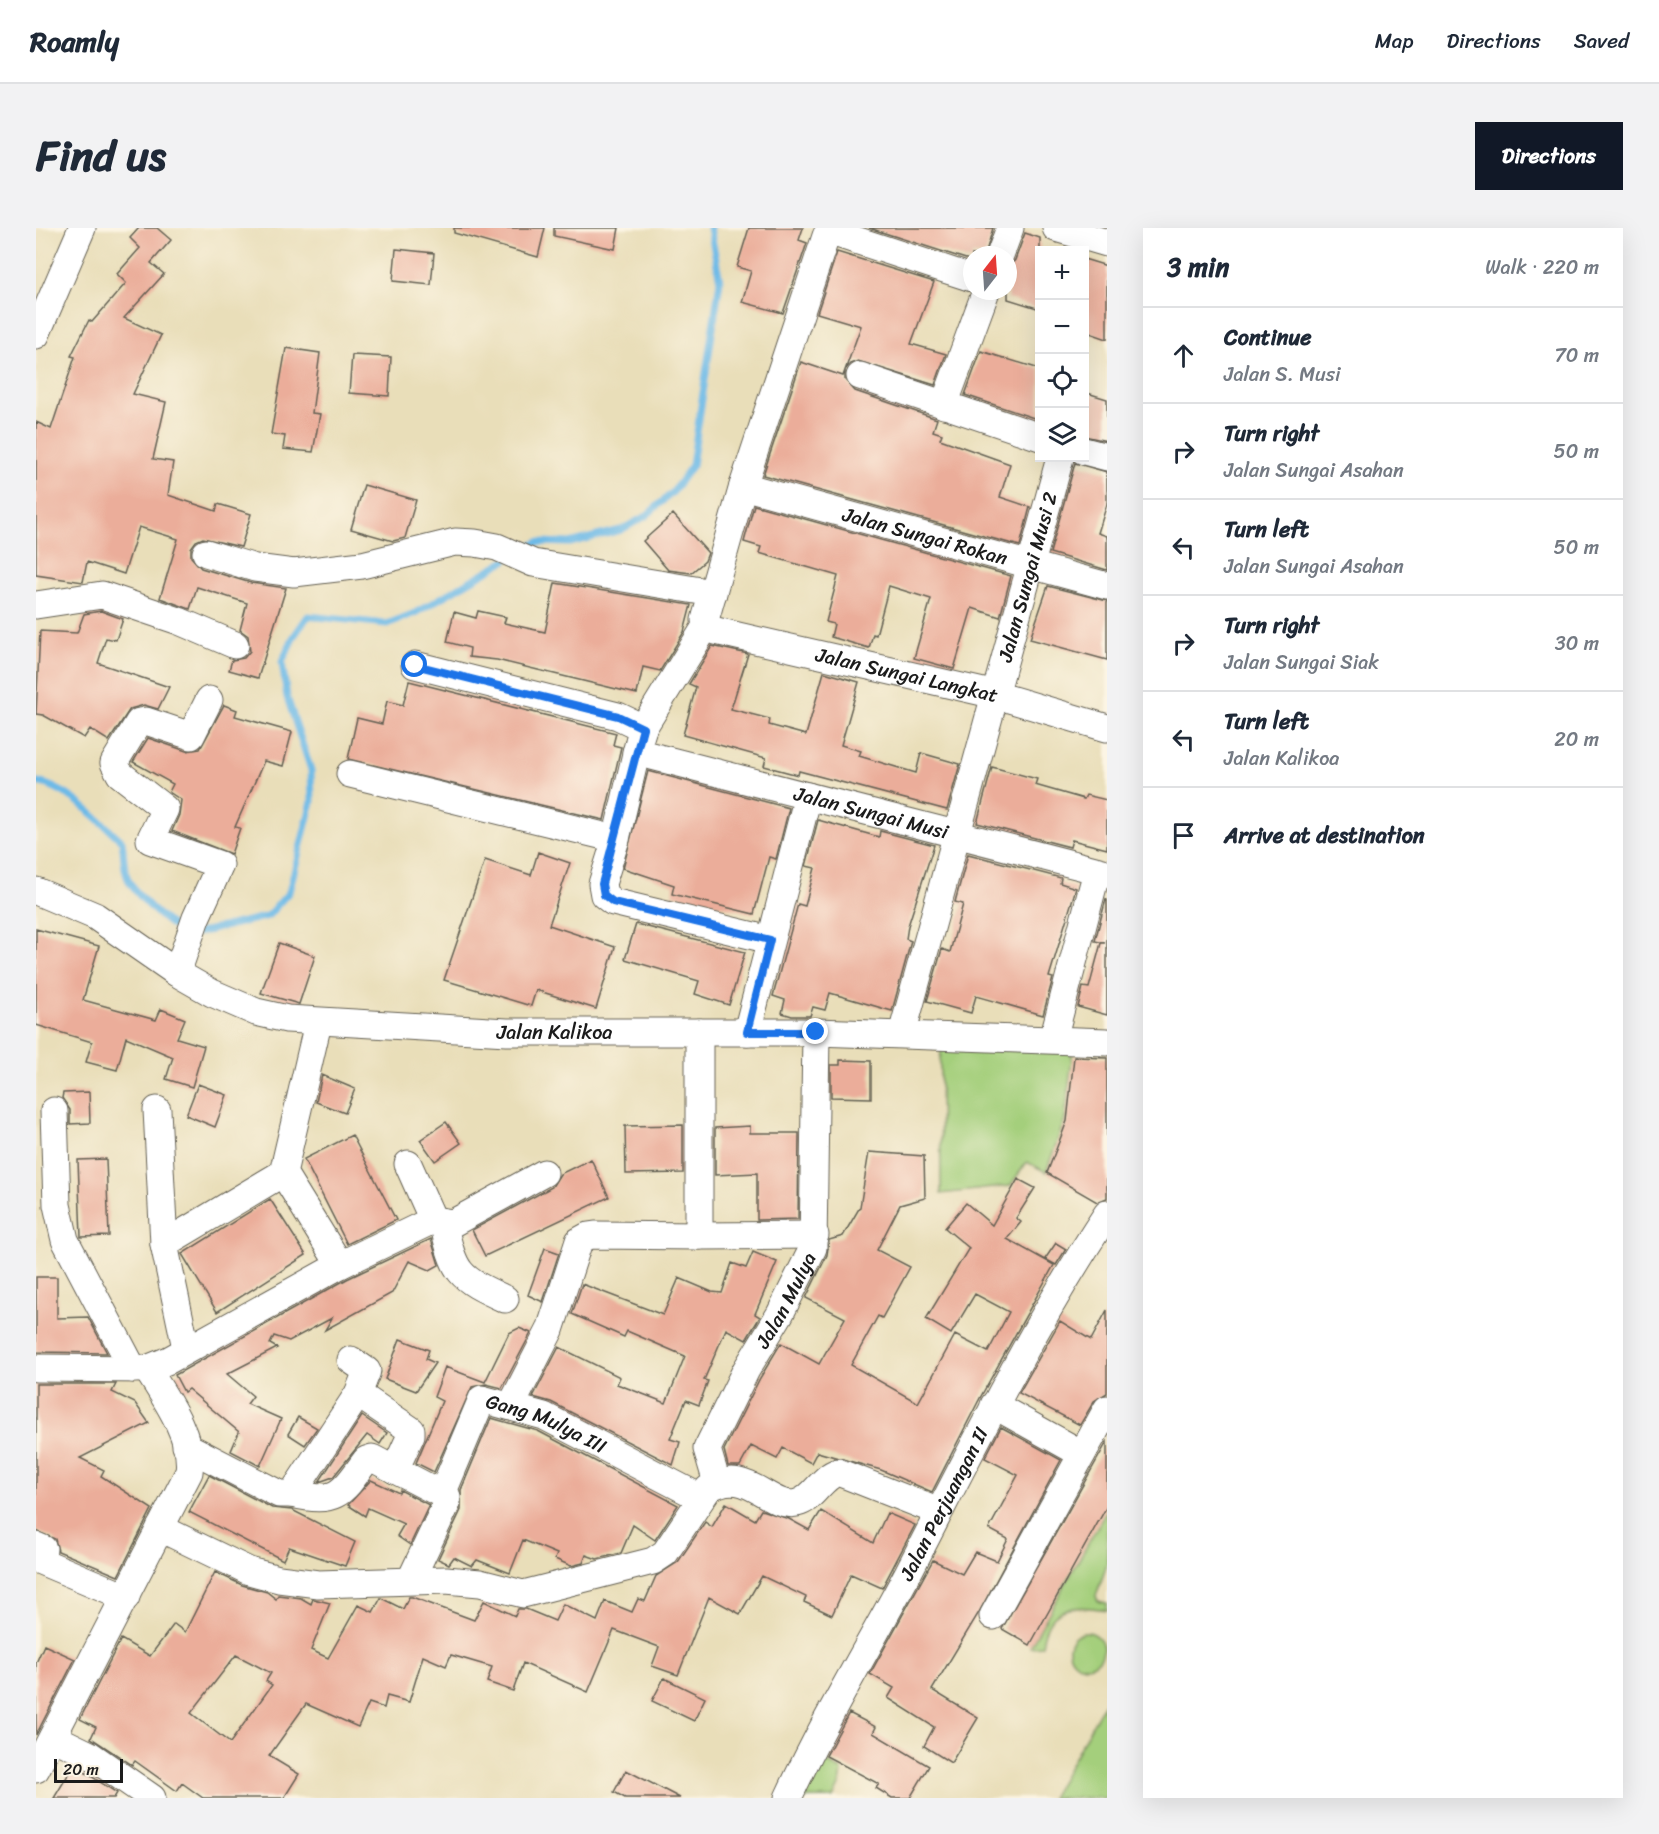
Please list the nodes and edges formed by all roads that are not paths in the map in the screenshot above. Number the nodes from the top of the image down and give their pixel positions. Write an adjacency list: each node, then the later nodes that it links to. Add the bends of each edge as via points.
1 (82, 228): 8 (street)
2 (1010, 228): 5 (street)
3 (1056, 228): 4 (street)
4 (1107, 243)
5 (1003, 246)
6 (963, 275): 15 (street, via 834,233 826,236)
7 (983, 300): 10 (street)
8 (36, 335)
9 (860, 376): 10 (street)
10 (944, 405): 11 (street)
11 (1035, 435)
12 (1089, 452): 13 (street)
13 (1107, 457)
14 (1059, 462): 17 (street, Jalan Sungai Musi 2)
15 (742, 486): 17 (street, Jalan Sungai Rokan); 19 (street)
16 (206, 553): 19 (street, via 255,568 294,573 362,565 455,542 497,547 533,563)
17 (1032, 565): 18 (street, Jalan Sungai Rokan); 24 (street, Jalan Sungai Musi 2)
18 (1107, 586)
19 (712, 593): 21 (street)
20 (36, 605): 22 (street, via 102,595)
21 (706, 626): 24 (street, Jalan Sungai Langkat, via 716,632); 27 (street)
22 (235, 645)
23 (415, 665): 27 (street, Jalan Sungai Musi, via 618,716)
24 (996, 695): 26 (street, Jalan Sungai Langkat); 30 (street, Jalan Sungai Musi 2)
25 (209, 700): 35 (street, via 191,736 139,722 114,763 120,774 165,809 150,840 220,865)
26 (1107, 728)
27 (640, 740): 29 (street, Jalan Sungai Musi); 31 (street)
28 (350, 774): 31 (street)
29 (808, 796): 30 (street, Jalan Sungai Musi); 34 (street)
30 (957, 834): 32 (street, Jalan Sungai Musi); 40 (street, Jalan Sungai Musi 2)
31 (616, 839): 34 (street, via 602,884 610,902)
32 (1102, 872): 41 (street)
33 (36, 891): 35 (street, Jalan Kalikoa, via 102,920)
34 (770, 940): 38 (street)
35 (177, 973): 36 (street, Jalan Kalikoa, via 233,1004)
36 (318, 1023): 37 (street, Jalan Kalikoa, via 507,1032); 46 (street)
37 (699, 1032): 38 (street, Jalan Kalikoa); 51 (street)
38 (747, 1032): 39 (street, Jalan Kalikoa)
39 (816, 1032): 40 (street, Jalan Kalikoa); 50 (street, Jalan Mulya)
40 (902, 1034): 41 (street, Jalan Kalikoa)
41 (1053, 1040): 42 (street, Jalan Kalikoa)
42 (1107, 1042)
43 (157, 1110): 52 (street)
44 (54, 1112): 58 (street, via 57,1204 65,1240)
45 (408, 1164): 48 (street)
46 (283, 1173): 52 (street); 53 (street)
47 (544, 1173): 48 (street, via 453,1223)
48 (438, 1221): 53 (street); 54 (street, via 458,1272 476,1286)
49 (1105, 1222): 60 (street, Jalan Perjuangan II, via 1064,1279)
50 (815, 1235): 51 (street); 66 (street, Jalan Mulya, via 813,1248 780,1314 746,1370 707,1449)
51 (699, 1236): 61 (street, via 588,1236 579,1241 550,1330)
52 (164, 1244): 55 (street)
53 (340, 1265): 55 (street)
54 (505, 1299)
55 (186, 1348): 58 (street, via 169,1360)
56 (351, 1360): 59 (street, via 368,1371)
57 (36, 1368): 58 (street)
58 (140, 1369): 63 (street, via 177,1418)
59 (358, 1394): 65 (street, via 411,1430); 67 (street)
60 (994, 1405): 64 (street); 69 (street, Jalan Perjuangan II)
61 (512, 1406): 66 (street, Gang Mulya III, via 544,1416 662,1476); 68 (street, Gang Mulya III, via 482,1399)
62 (1107, 1409): 64 (street)
63 (186, 1446): 67 (street, via 279,1494); 70 (street, via 189,1472)
64 (1082, 1454): 74 (street)
65 (395, 1470): 67 (street, via 372,1458 334,1497 317,1500); 68 (street)
66 (709, 1491): 69 (street, via 729,1481 743,1483 795,1504 804,1501 830,1474 838,1472); 72 (street, via 665,1553 631,1568 523,1594 480,1583)
67 (292, 1494)
68 (442, 1494): 72 (street, via 447,1503)
69 (937, 1511): 77 (street, Jalan Perjuangan II, via 908,1573 831,1708)
70 (160, 1528): 72 (street, via 249,1571 279,1579 318,1584); 73 (street)
71 (36, 1546): 73 (street, via 43,1549 38,1560)
72 (411, 1579)
73 (126, 1597): 75 (street)
74 (993, 1616)
75 (42, 1754): 76 (street, via 90,1755)
76 (152, 1798)
77 (788, 1798)

